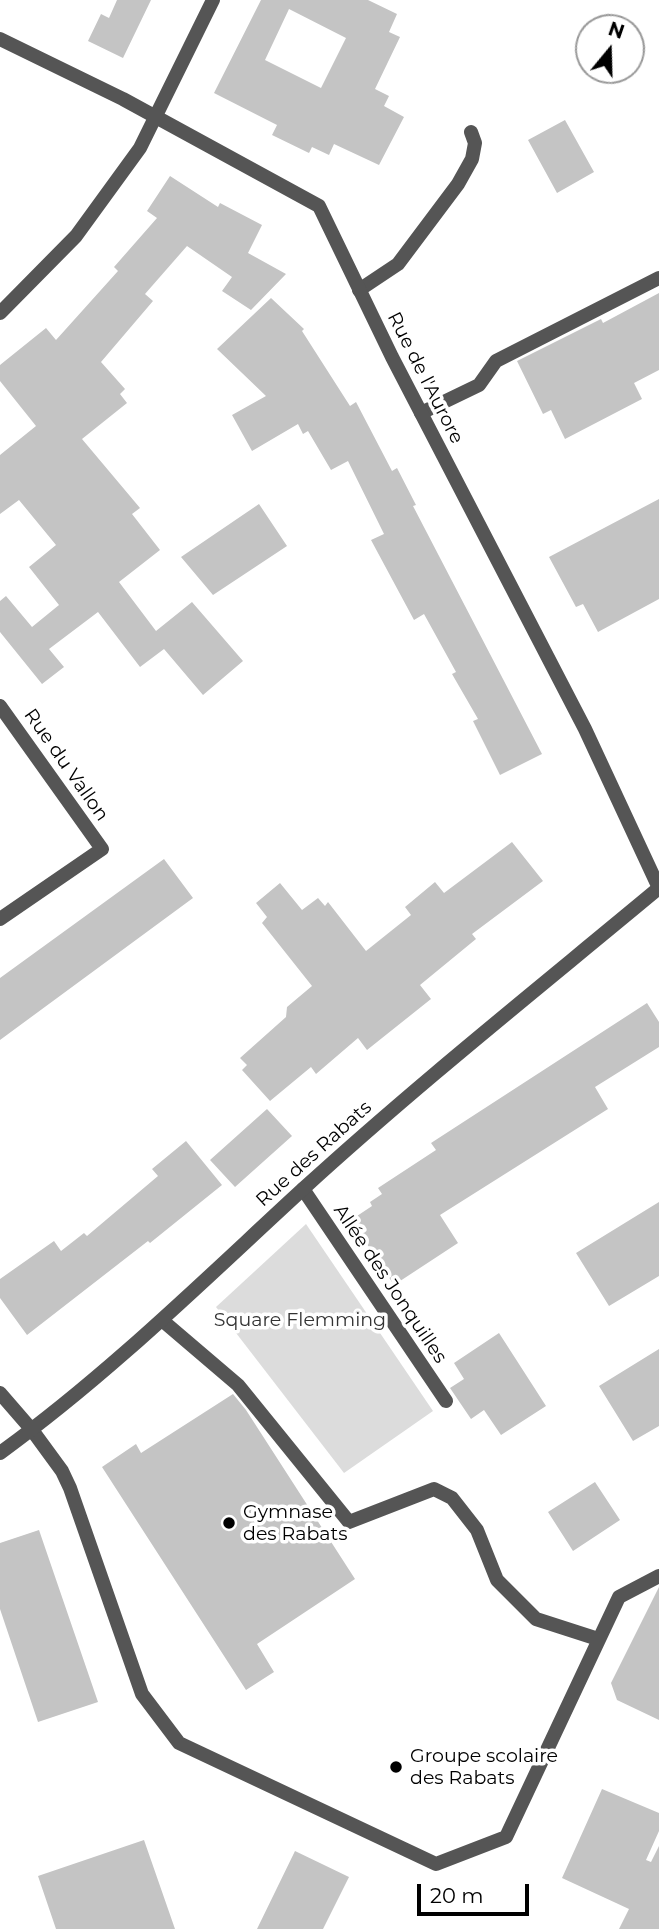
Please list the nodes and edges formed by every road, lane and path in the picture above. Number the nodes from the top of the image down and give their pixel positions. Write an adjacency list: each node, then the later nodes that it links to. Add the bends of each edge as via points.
1 (213, 0): 3 (street)
2 (0, 39): 3 (street, Rue de l'Aurore)
3 (156, 116): 6 (street, Rue de l'Aurore, via 319,206); 7 (street, via 139,148 76,236)
4 (471, 132): 6 (street, via 475,143 472,159 458,184 398,264)
5 (659, 278): 8 (street, via 496,361 479,385)
6 (359, 290): 8 (street, Rue de l'Aurore)
7 (0, 313)
8 (421, 413): 10 (street, Rue de l'Aurore, via 585,729)
9 (0, 706): 11 (street, Rue du Vallon, via 102,849)
10 (659, 888): 12 (street, Rue des Rabats)
11 (0, 919)
12 (303, 1189): 13 (street, Rue des Rabats); 15 (street, Allée des Jonquilles)
13 (163, 1321): 16 (street, Rue des Rabats); 19 (street, via 238,1385 349,1522 434,1489 452,1498 477,1531 497,1580 537,1619)
14 (0, 1393): 16 (street)
15 (446, 1401)
16 (32, 1430): 17 (street, Rue des Rabats); 19 (street, via 70,1488 142,1694 179,1743 436,1864 506,1837)
17 (0, 1453)
18 (655, 1583): 19 (street, via 619,1597)
19 (598, 1639)

